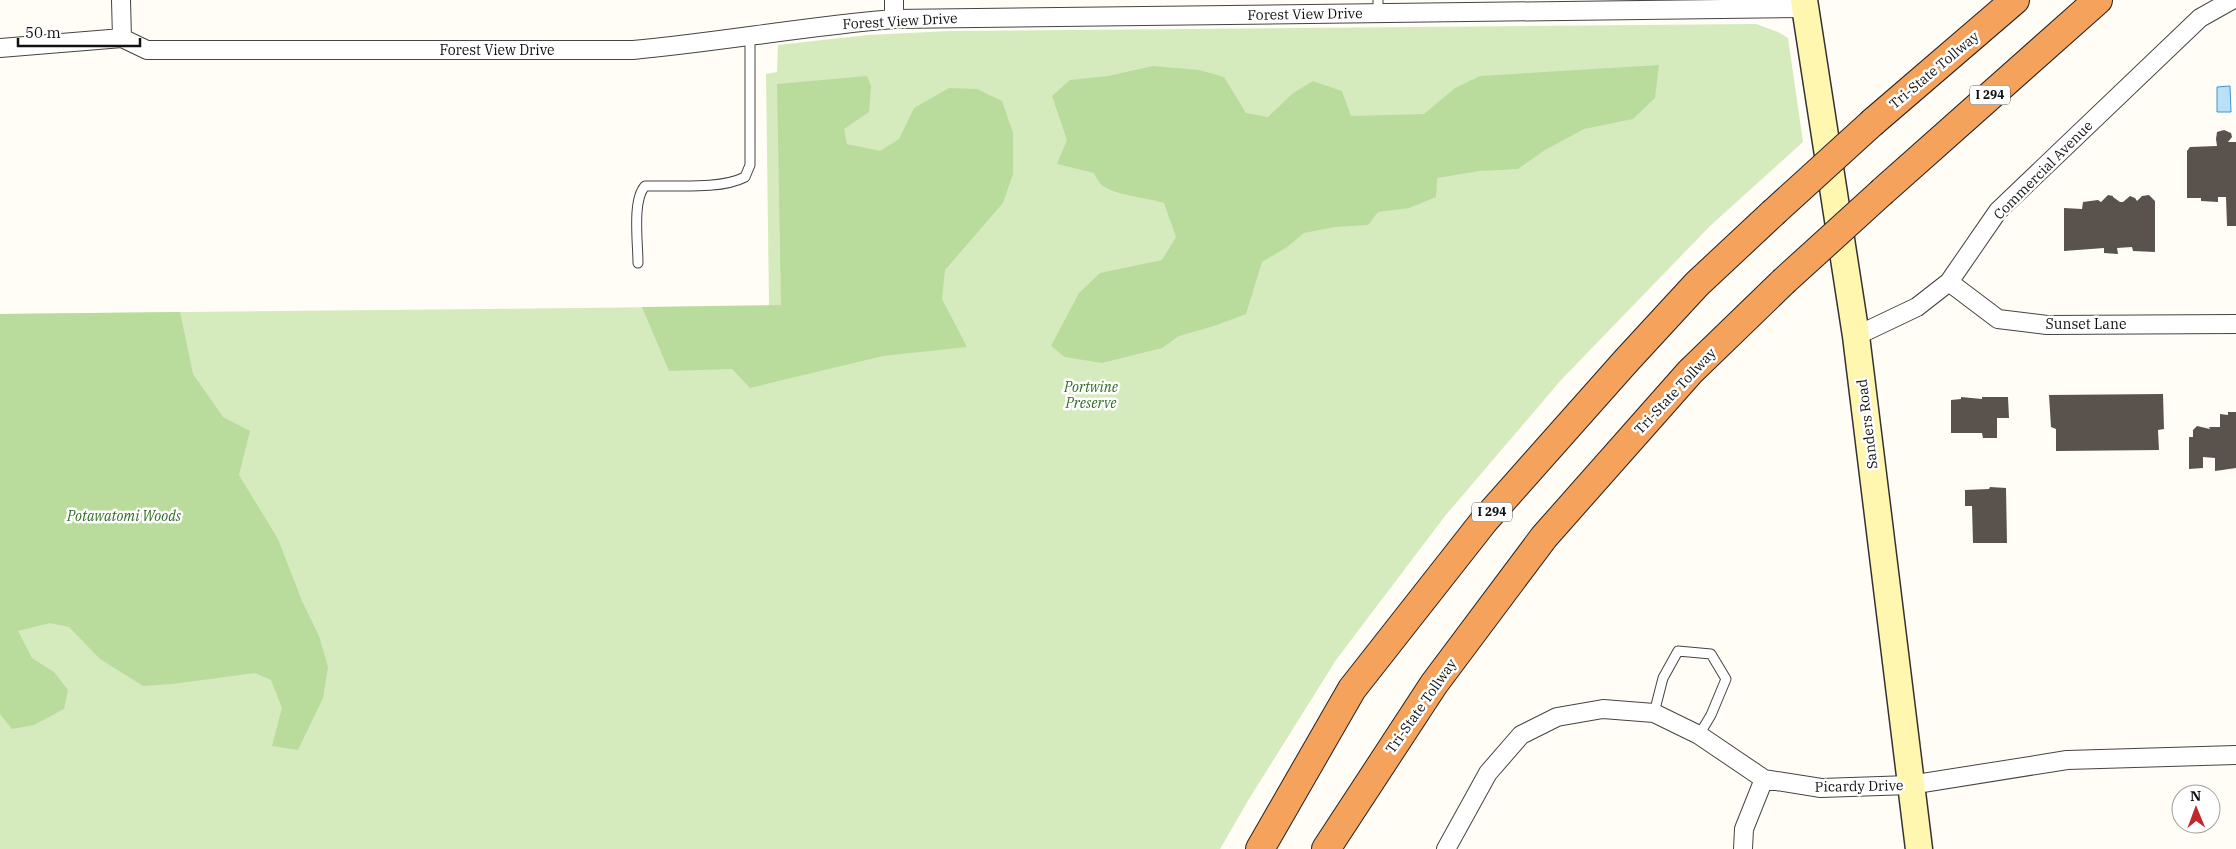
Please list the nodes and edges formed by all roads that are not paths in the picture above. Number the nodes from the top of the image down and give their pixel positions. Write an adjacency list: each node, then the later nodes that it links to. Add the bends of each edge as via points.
1 (121, 0): 10 (street)
2 (894, 0): 8 (street)
3 (2015, 0): 21 (highway, Tri-State Tollway / I 294, bridge, via 1773,213 1697,284 1626,361 1484,521 1352,689)
4 (2098, 0): 22 (highway, Tri-State Tollway / I 294, bridge, via 1783,282 1690,372 1544,537 1434,684)
5 (2232, 0): 13 (street, Commercial Avenue, via 2200,18 1998,211)
6 (1805, 4): 7 (street, Forest View Drive); 15 (main road, Sanders Road)
7 (1378, 7): 8 (street, Forest View Drive)
8 (894, 19): 9 (street, Forest View Drive)
9 (750, 36): 10 (street, Forest View Drive, via 633,50 147,50); 12 (lane, via 750,165 745,178 710,185 645,186 640,192 638,205)
10 (122, 38): 11 (street)
11 (0, 48)
12 (638, 263)
13 (1949, 282): 14 (street, Sunset Lane, via 1998,319 2047,325); 15 (street, Commercial Avenue, via 1917,307)
14 (2236, 324)
15 (1856, 336): 20 (main road, Sanders Road)
16 (1654, 713): 17 (street, Picardy Drive); 17 (lane, via 1663,678 1678,650 1711,654 1726,679); 23 (street, Picardy Drive, via 1603,709 1557,717 1521,735 1488,773)
17 (1699, 735): 19 (street, Picardy Drive)
18 (2236, 755): 20 (street, Picardy Drive, via 2067,760)
19 (1764, 779): 20 (street, Picardy Drive, via 1821,788); 24 (street, via 1744,829)
20 (1910, 785): 25 (main road, Sanders Road)
21 (1260, 849)
22 (1326, 849)
23 (1446, 849)
24 (1743, 849)
25 (1920, 849)

